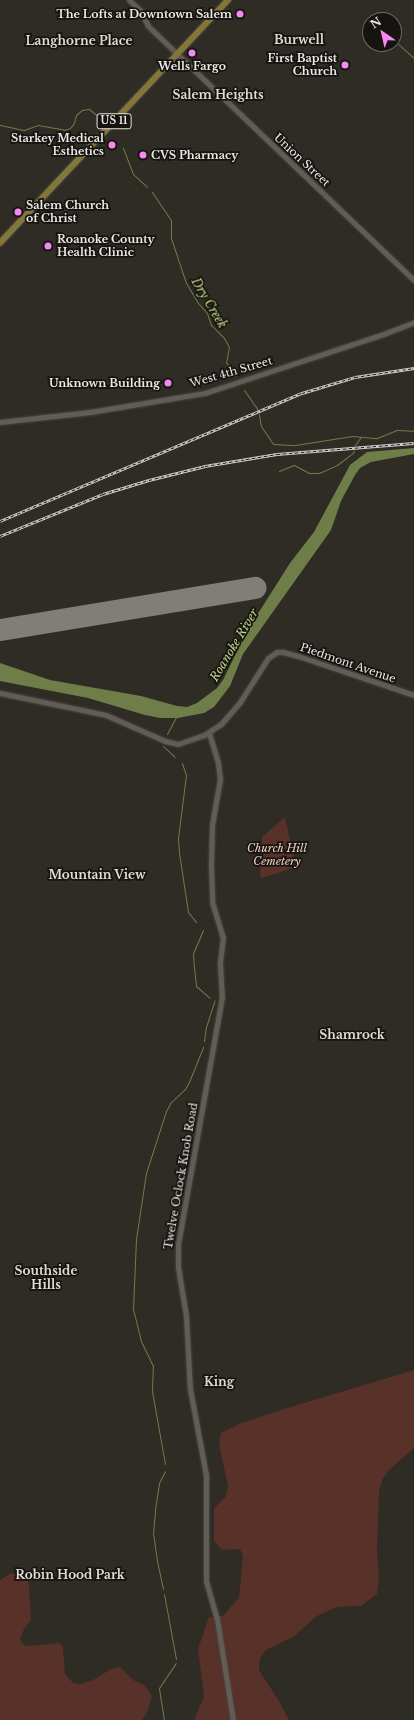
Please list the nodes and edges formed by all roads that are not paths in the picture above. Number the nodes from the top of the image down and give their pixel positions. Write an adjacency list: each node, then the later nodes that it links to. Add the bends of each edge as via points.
1 (130, 0): 3 (street, Union Street, via 142,13 148,26)
2 (228, 0): 3 (main road, US 11)
3 (177, 54): 4 (main road, US 11); 5 (street, Union Street)
4 (0, 243)
5 (414, 280)
6 (412, 323): 7 (street, West 4th Street, via 205,393 90,412)
7 (0, 422)
8 (0, 693): 10 (street, via 106,715 173,744 184,743)
9 (414, 695): 10 (street, Piedmont Avenue, via 298,656 283,652 275,653 268,658 237,707 222,724)
10 (209, 733): 11 (street, Twelve Oclock Knob Road, via 220,779 212,825 211,866 212,902 222,936 222,997 178,1244 178,1262 186,1316 190,1389 206,1481 206,1581 216,1619)
11 (233, 1720)

